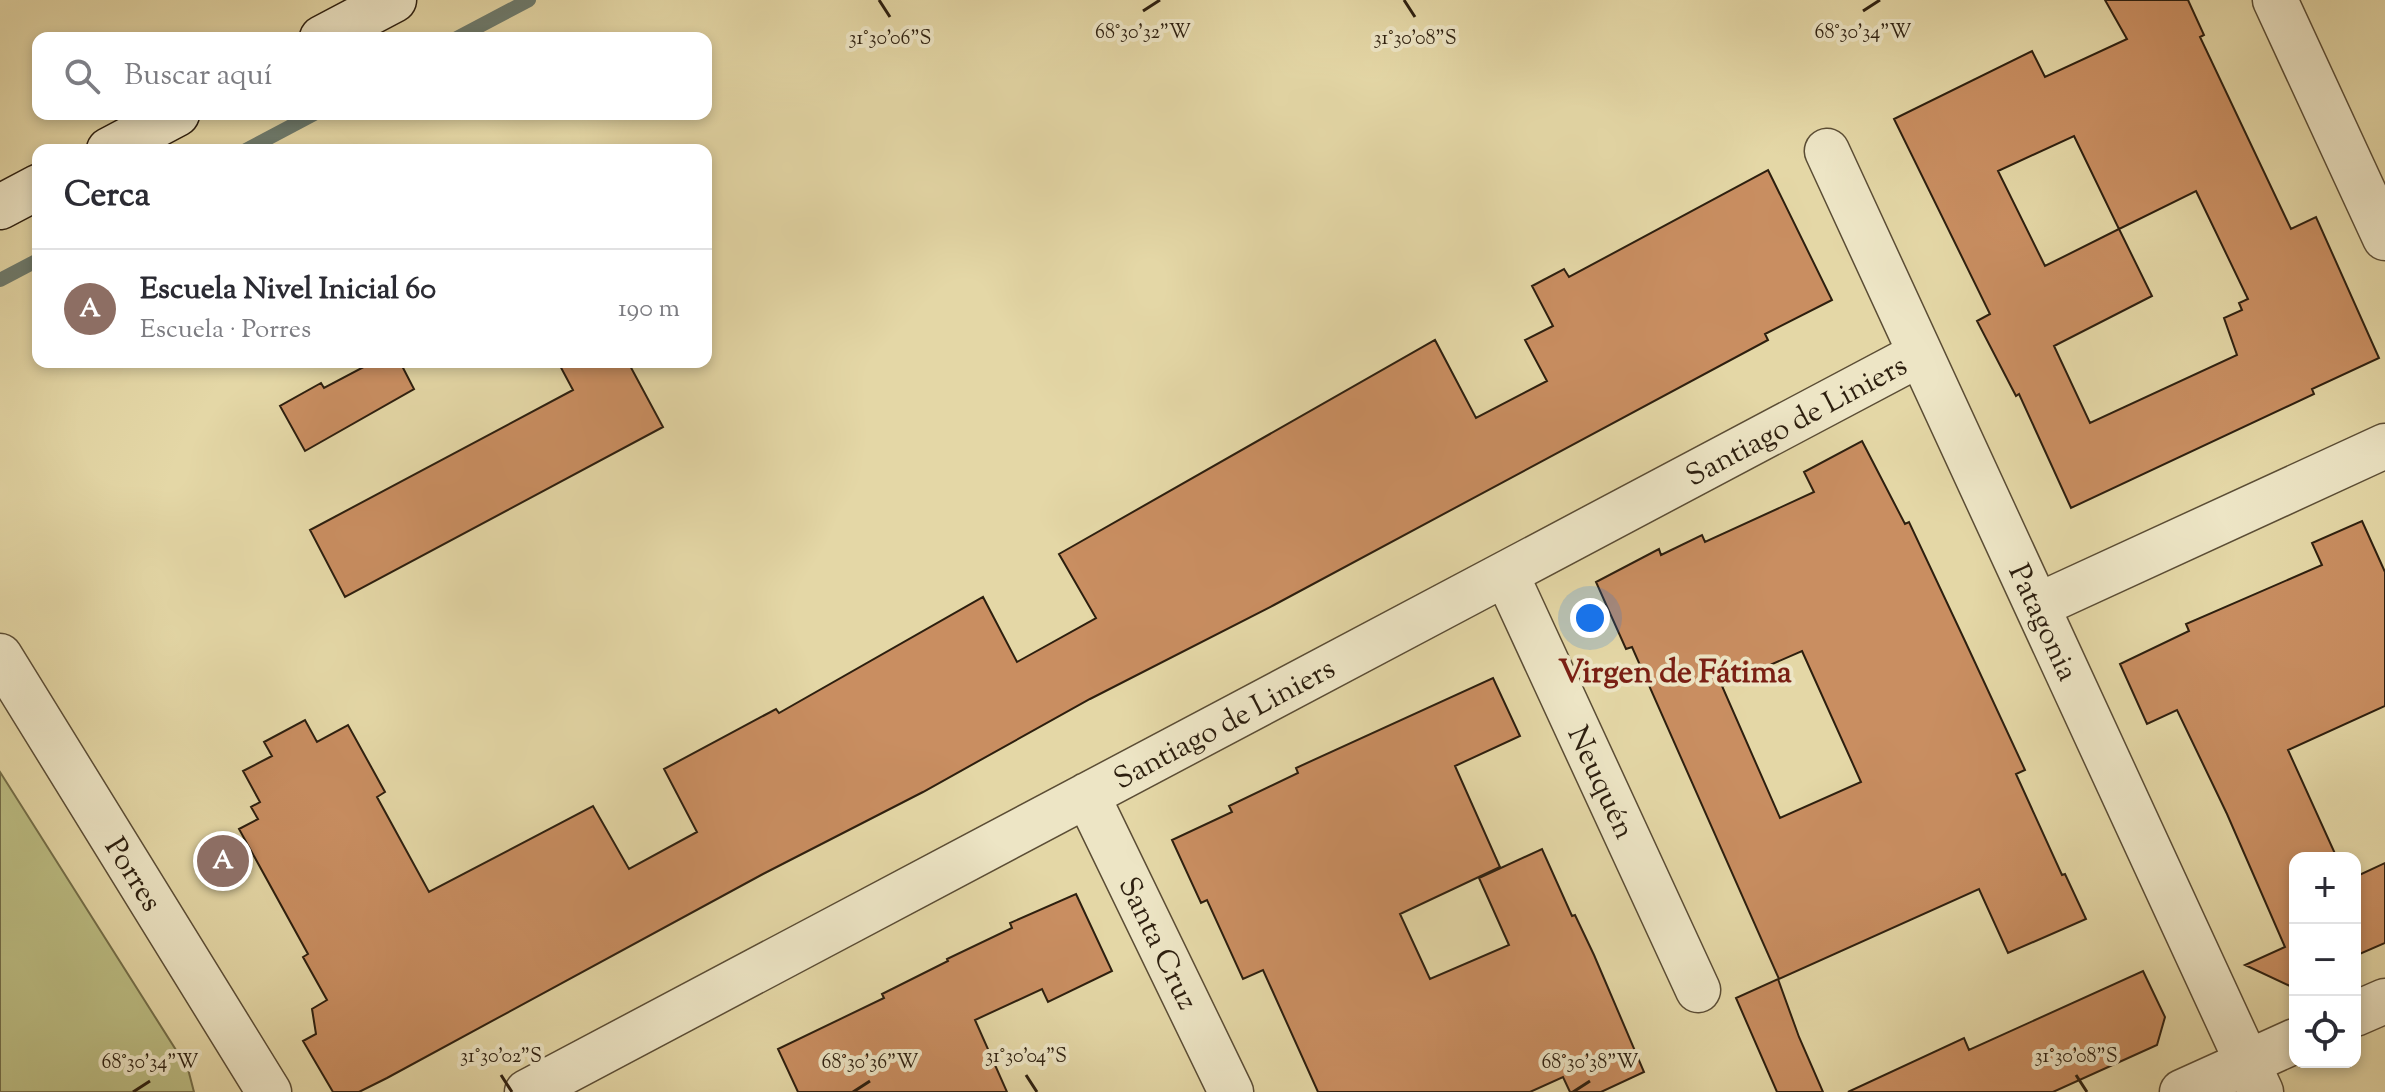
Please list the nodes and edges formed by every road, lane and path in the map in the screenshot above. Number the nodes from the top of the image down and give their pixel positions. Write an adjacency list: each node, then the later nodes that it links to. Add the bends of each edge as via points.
1 (394, 0): 3 (street)
2 (2275, 0): 9 (street)
3 (333, 32)
4 (166, 120): 5 (street)
5 (120, 144)
6 (1827, 151): 10 (street, Patagonia)
7 (32, 190): 8 (street)
8 (0, 207)
9 (2385, 238)
10 (1920, 354): 12 (street, Santiago de Liniers); 13 (street, Patagonia)
11 (2385, 446): 13 (street)
12 (1506, 574): 15 (street, Santiago de Liniers); 16 (street, Neuquén)
13 (2037, 606): 20 (street, Patagonia)
14 (0, 656): 21 (street, Porres)
15 (1087, 795): 22 (street, Santiago de Liniers); 23 (street, Santa Cruz)
16 (1698, 990)
17 (2385, 1001): 18 (street)
18 (2361, 1011)
19 (2289, 1046): 20 (street)
20 (2255, 1077): 24 (street)
21 (269, 1092)
22 (527, 1092)
23 (1231, 1092)
24 (2182, 1092)

